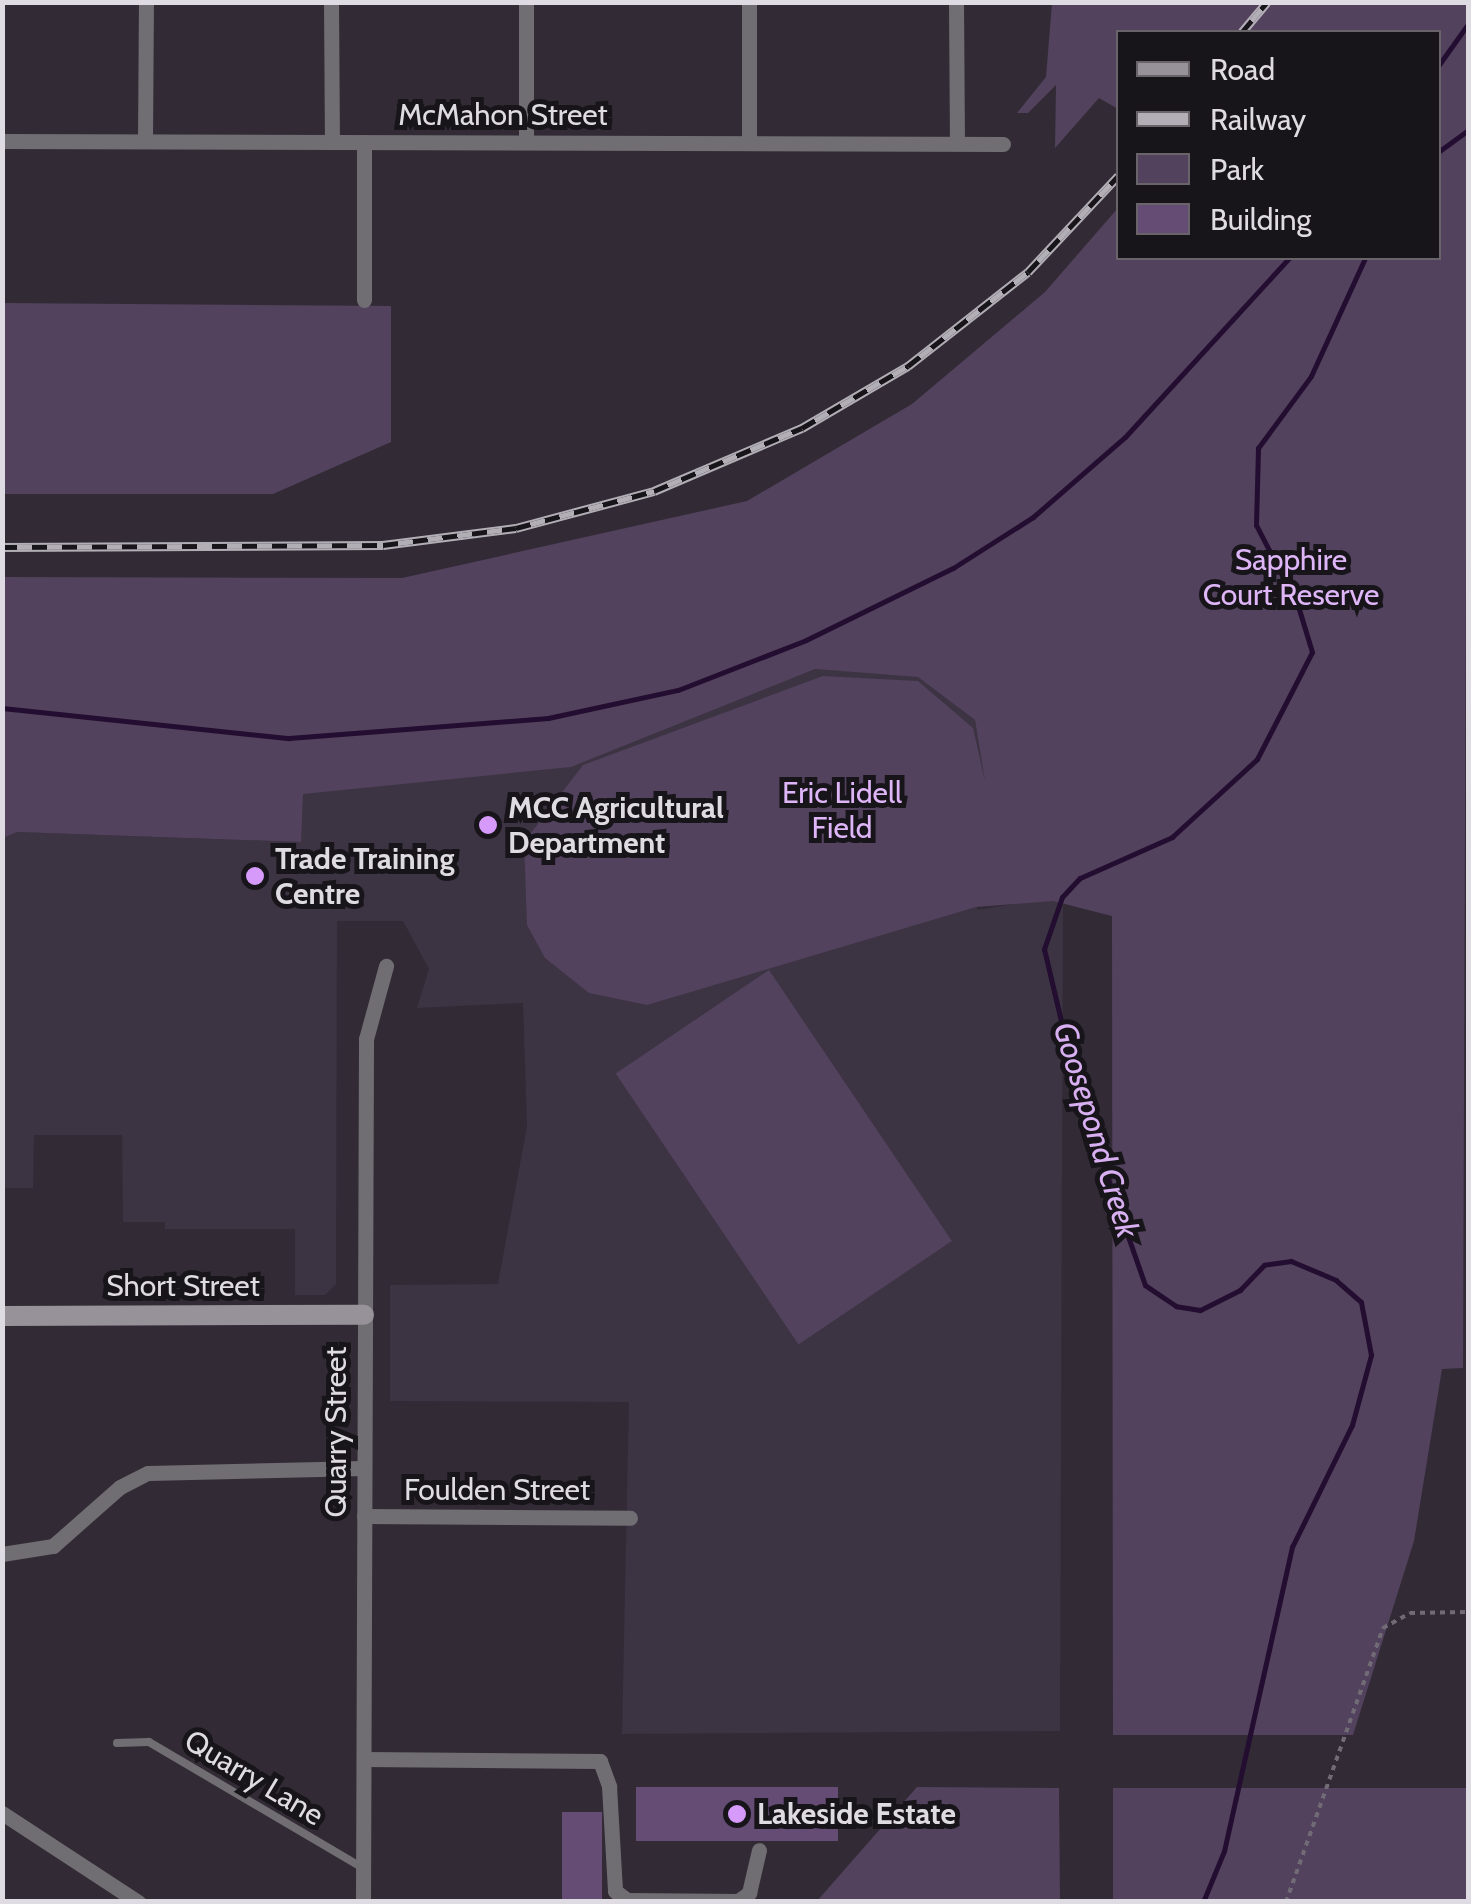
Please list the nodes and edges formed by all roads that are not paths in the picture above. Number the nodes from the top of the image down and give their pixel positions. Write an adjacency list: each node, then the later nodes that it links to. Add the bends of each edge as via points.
1 (146, 2): 7 (street)
2 (331, 2): 8 (street)
3 (526, 2): 10 (street)
4 (749, 2): 11 (street)
5 (956, 2): 12 (street)
6 (2, 141): 7 (street, McMahon Street)
7 (146, 141): 8 (street, McMahon Street)
8 (332, 142): 9 (street, McMahon Street)
9 (364, 142): 10 (street, McMahon Street); 14 (street)
10 (526, 142): 11 (street, McMahon Street)
11 (750, 142): 12 (street, McMahon Street)
12 (957, 143): 13 (street, McMahon Street)
13 (1003, 144)
14 (364, 300)
15 (386, 966): 16 (street, Quarry Street, via 366,1039)
16 (364, 1315): 17 (street, Short Street); 18 (street, Quarry Street)
17 (2, 1316)
18 (364, 1468): 19 (street, Quarry Street); 21 (street, via 148,1473 120,1487 54,1546)
19 (364, 1516): 20 (street, Foulden Street); 23 (street, Quarry Street)
20 (630, 1518)
21 (2, 1554)
22 (117, 1742): 26 (lane, Quarry Lane, via 150,1742)
23 (364, 1759): 25 (street, via 600,1761 609,1786 613,1881 627,1900 738,1901 749,1893); 26 (street, Quarry Street)
24 (2, 1813): 27 (street)
25 (759, 1850)
26 (363, 1868): 28 (street, Quarry Street)
27 (138, 1902)
28 (363, 1902)

